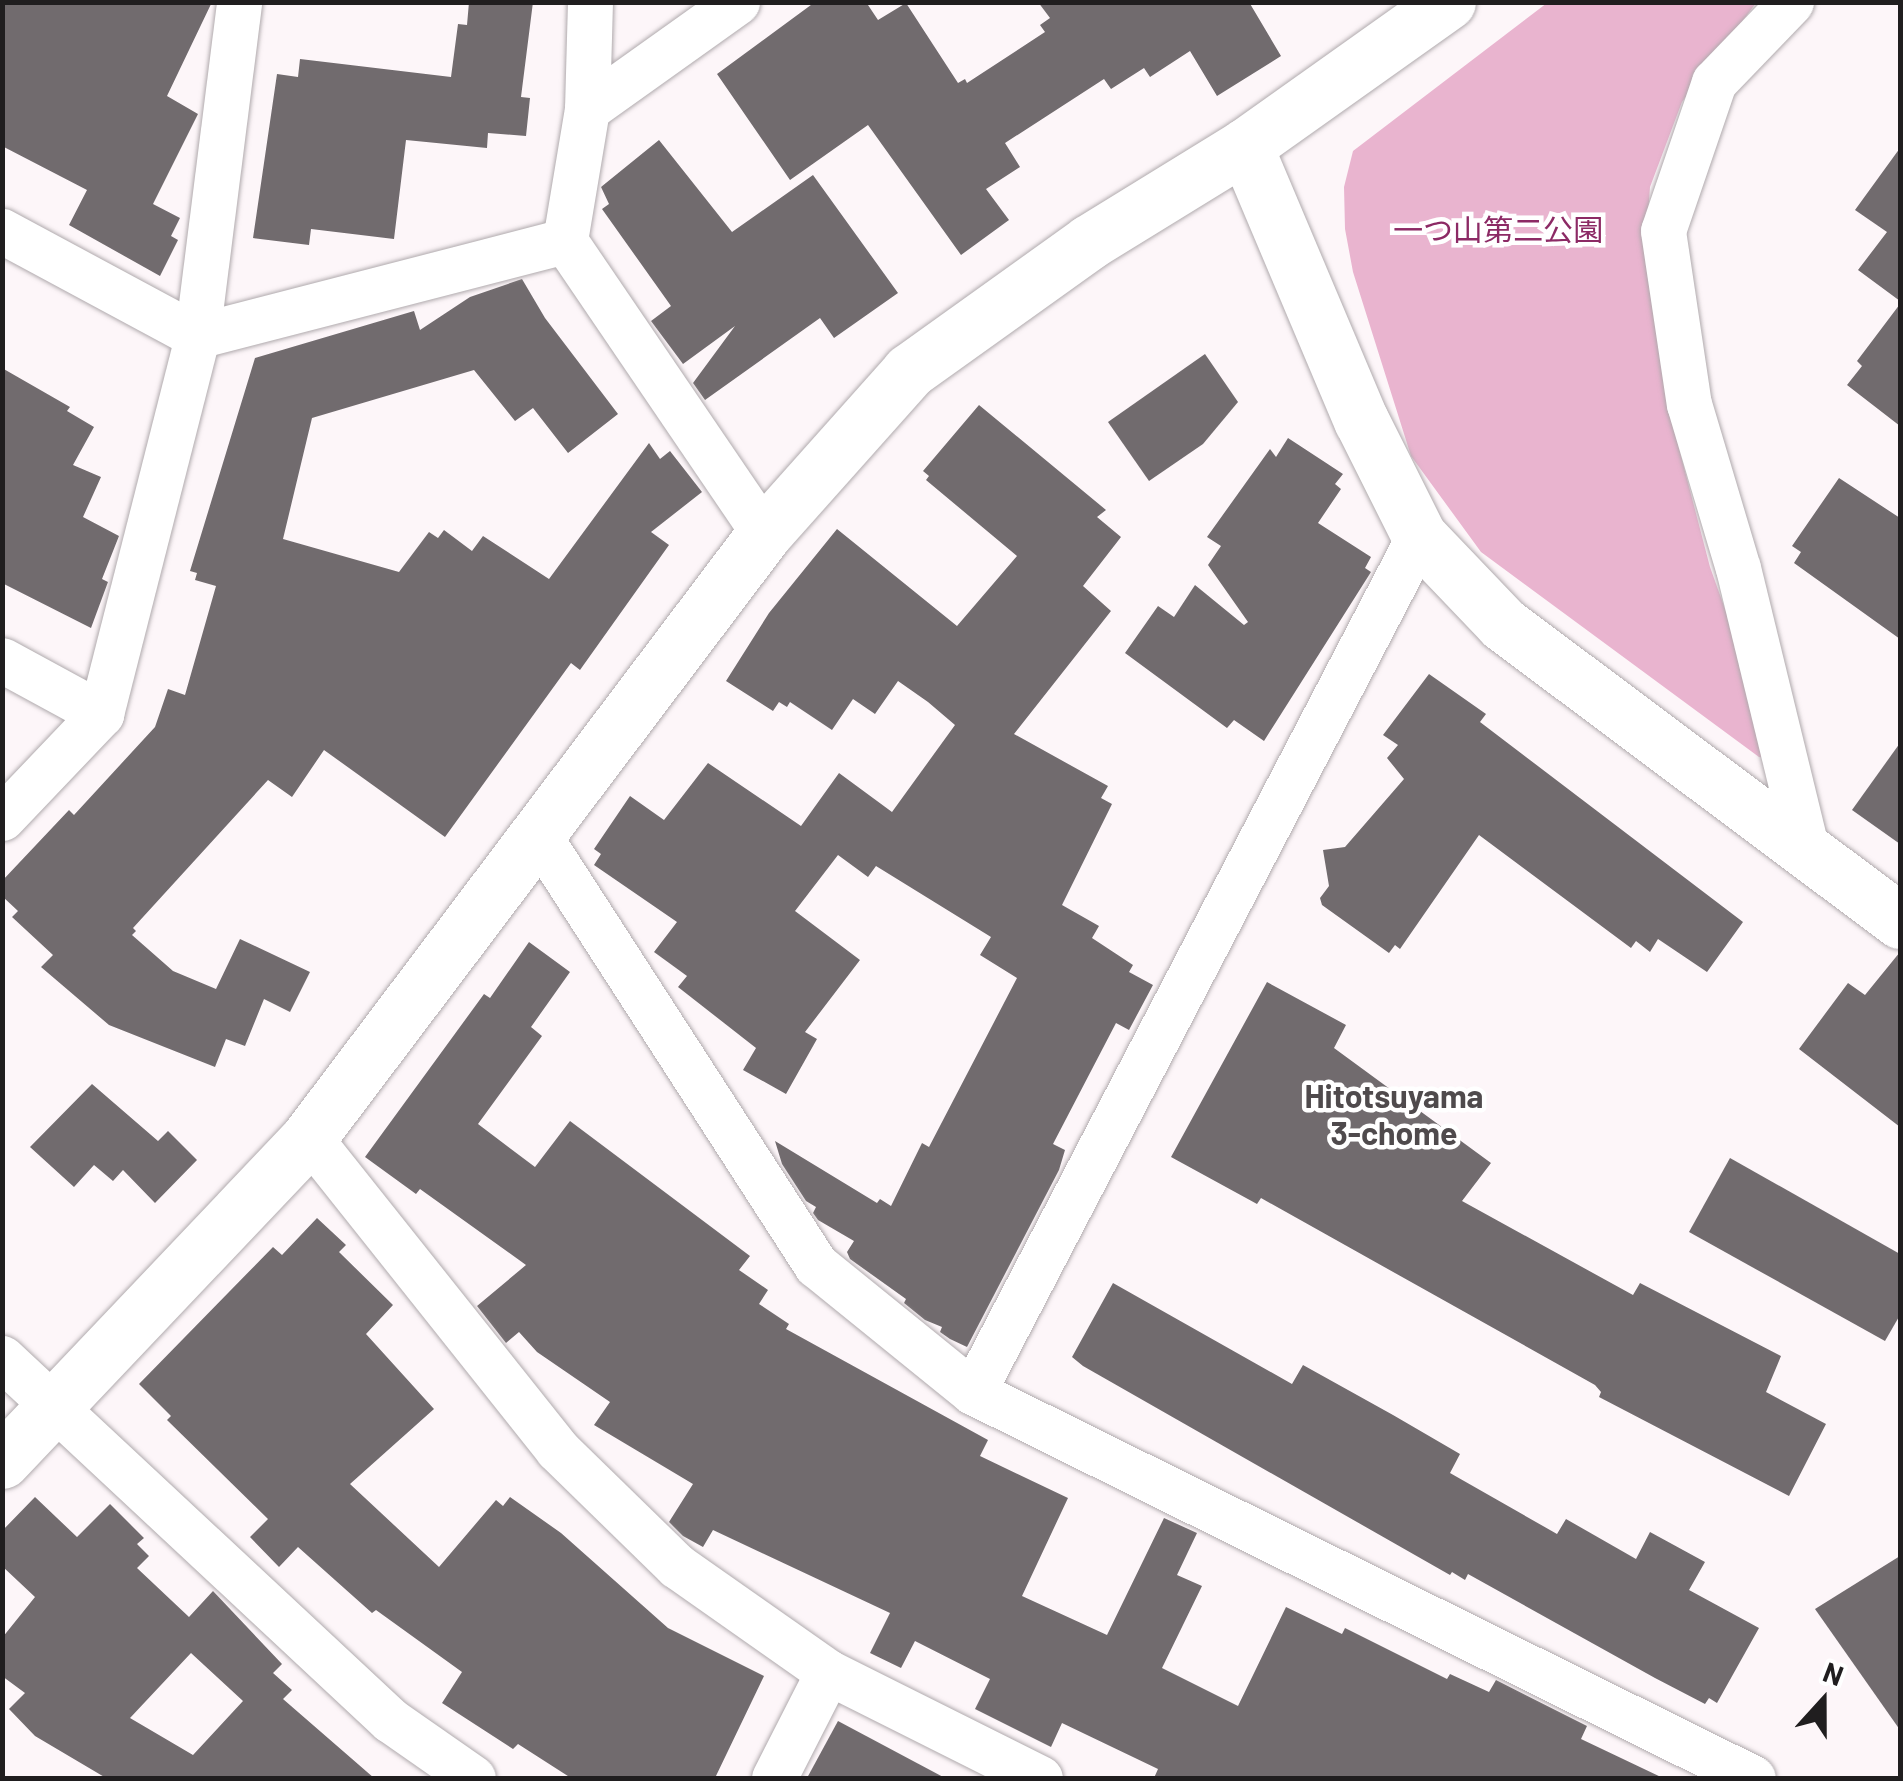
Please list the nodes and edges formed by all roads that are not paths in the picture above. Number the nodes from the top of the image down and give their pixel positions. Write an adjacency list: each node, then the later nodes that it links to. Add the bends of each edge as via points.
1 (239, 2): 10 (street)
2 (590, 2): 6 (street)
3 (737, 2): 6 (street)
4 (1448, 2): 7 (street)
5 (1791, 2): 17 (street, via 1714,82 1663,231 1689,404 1738,568)
6 (586, 108): 9 (street)
7 (1244, 146): 11 (street, via 1089,242 909,371); 12 (street, via 1360,420)
8 (2, 230): 10 (street)
9 (565, 242): 10 (street); 11 (street)
10 (196, 336): 14 (street)
11 (764, 534): 16 (street)
12 (1419, 536): 17 (street, via 1503,624); 21 (street)
13 (2, 660): 14 (street)
14 (101, 714): 15 (street)
15 (2, 818)
16 (539, 836): 19 (street); 21 (street, via 816,1266)
17 (1807, 851): 18 (street)
18 (1900, 921)
19 (308, 1136): 22 (street); 24 (street, via 557,1449 678,1566)
20 (2, 1358): 22 (street)
21 (973, 1392): 28 (street)
22 (55, 1410): 23 (street); 25 (street, via 390,1720)
23 (2, 1461)
24 (828, 1672): 26 (street); 27 (street)
25 (473, 1778)
26 (774, 1778)
27 (1040, 1778)
28 (1754, 1778)

